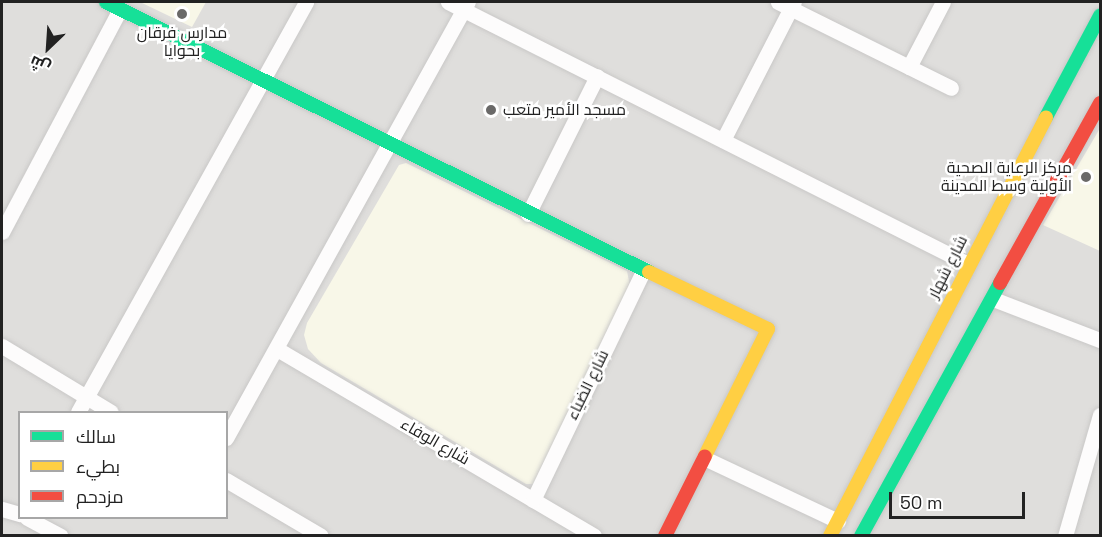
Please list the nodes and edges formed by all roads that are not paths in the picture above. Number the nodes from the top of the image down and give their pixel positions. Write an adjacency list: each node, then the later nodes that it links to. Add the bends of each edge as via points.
1 (106, 2): 7 (main road)
2 (306, 2): 11 (street)
3 (448, 2): 6 (street)
4 (944, 2): 9 (street)
5 (788, 4): 9 (street); 15 (street)
6 (466, 5): 10 (street); 16 (street)
7 (120, 9): 11 (main road); 18 (street)
8 (1101, 16): 19 (main road, شارع شهار)
9 (909, 66): 12 (street)
10 (597, 76): 15 (street); 17 (street)
11 (262, 80): 16 (main road); 25 (street)
12 (951, 87)
13 (1101, 103): 14 (main road)
14 (1096, 122): 21 (main road)
15 (723, 140): 19 (street)
16 (392, 145): 17 (main road); 24 (street)
17 (528, 214): 20 (main road)
18 (2, 232)
19 (968, 264): 37 (main road, شارع شهار)
20 (644, 269): 31 (main road, via 768,329); 33 (street, شارع الضياء)
21 (993, 299): 22 (street); 30 (main road)
22 (1101, 340)
23 (2, 346): 25 (street)
24 (277, 349): 29 (street); 33 (street, شارع الوفاء)
25 (86, 398): 26 (street); 27 (street)
26 (79, 411)
27 (109, 411)
28 (1101, 415): 46 (street)
29 (228, 435)
30 (911, 446): 44 (main road); 45 (main road)
31 (704, 458): 37 (street); 42 (main road)
32 (228, 481): 40 (street)
33 (533, 500): 41 (street, شارع الوفاء)
34 (2, 509): 35 (street)
35 (18, 513)
36 (29, 519): 39 (street)
37 (838, 521): 38 (main road); 43 (main road, شارع شهار)
38 (816, 530)
39 (61, 536)
40 (321, 536)
41 (594, 536)
42 (665, 536)
43 (830, 536)
44 (861, 536)
45 (874, 536)
46 (1065, 536)

